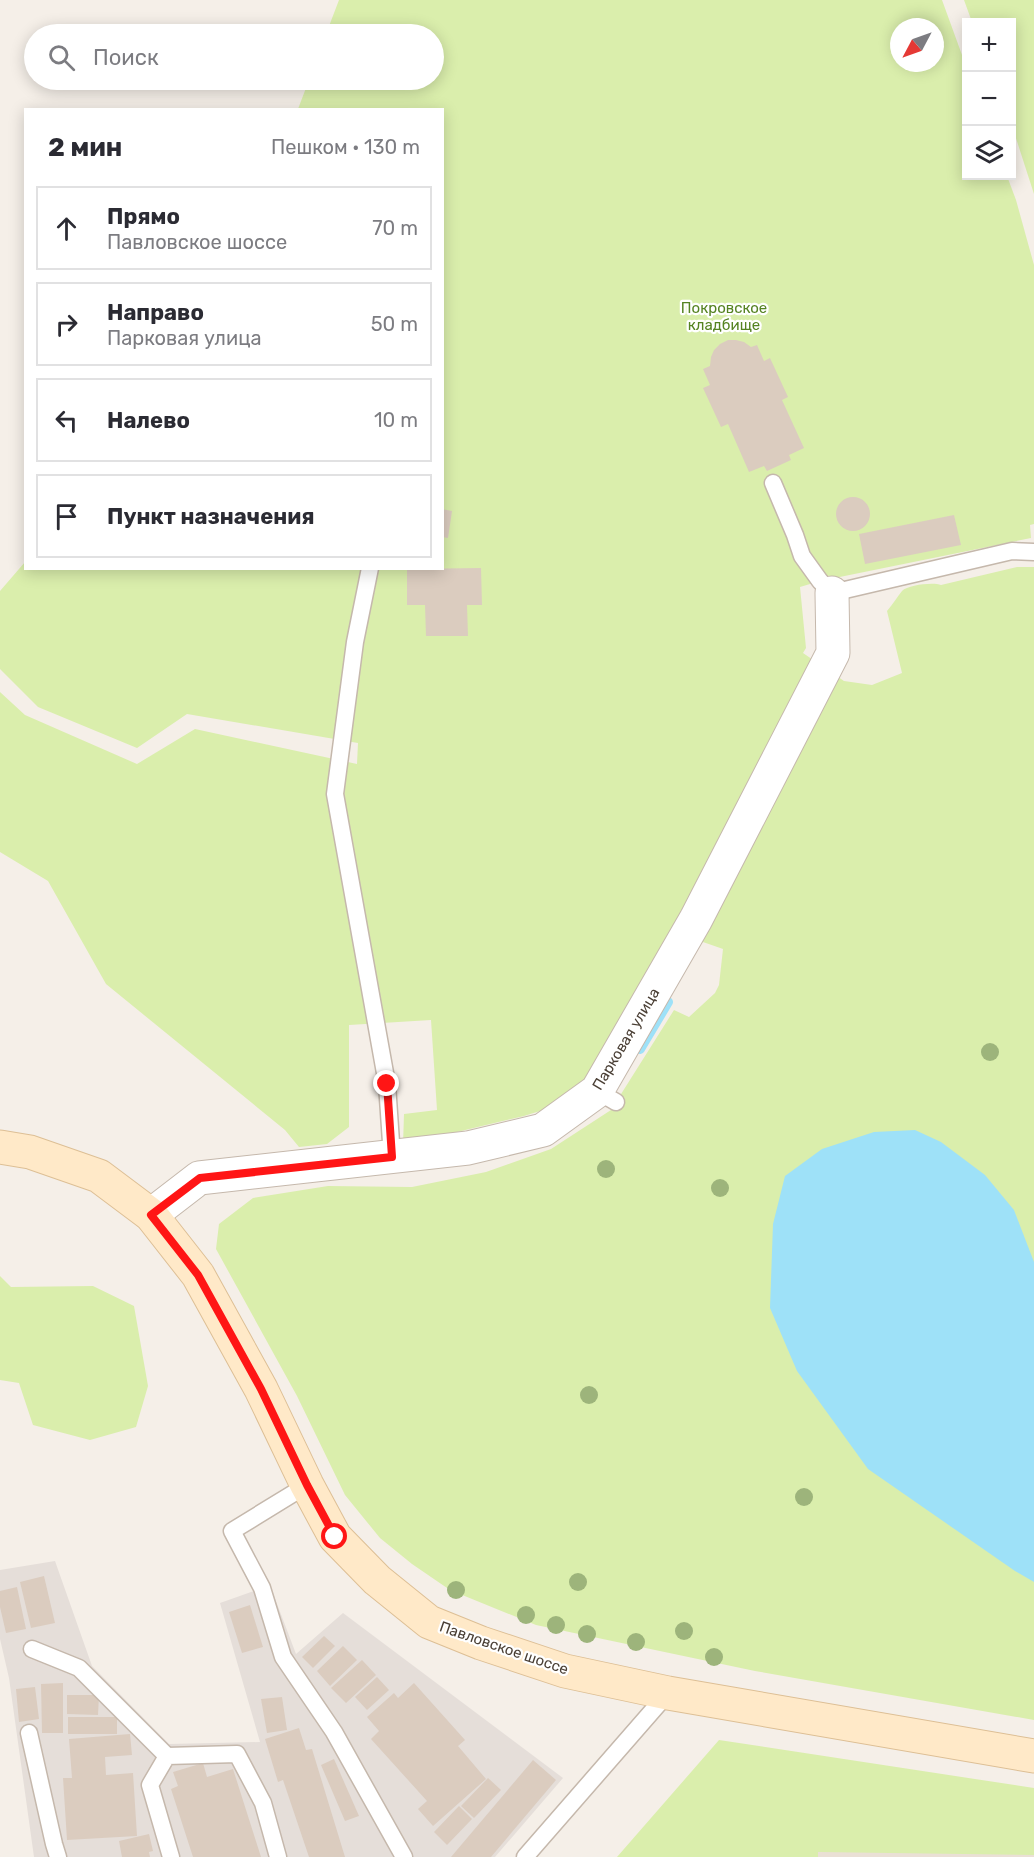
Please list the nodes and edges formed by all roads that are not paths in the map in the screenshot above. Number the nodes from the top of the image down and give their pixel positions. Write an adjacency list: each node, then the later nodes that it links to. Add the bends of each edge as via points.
1 (773, 483): 4 (lane, via 802,556)
2 (1034, 552): 4 (lane, via 1012,551)
3 (370, 570): 6 (lane, via 355,642 335,794 387,1084)
4 (832, 593): 6 (street, Парковая улица, via 833,653 606,1096 543,1130 468,1148)
5 (0, 1147): 7 (main road, Павловское шоссе, via 30,1152 99,1176)
6 (392, 1157): 7 (street, Парковая улица, via 200,1178)
7 (151, 1215): 8 (main road, Павловское шоссе, via 198,1275 261,1389)
8 (307, 1485): 10 (main road, Павловское шоссе, via 335,1537 377,1580 429,1622 565,1671); 17 (lane, via 232,1531 262,1588 283,1657 333,1732)
9 (32, 1649): 12 (lane, via 79,1668)
10 (668, 1693): 13 (main road, Павловское шоссе); 18 (lane)
11 (29, 1733): 14 (lane)
12 (167, 1756): 15 (lane, via 150,1785); 16 (lane, via 237,1754 263,1803)
13 (1034, 1756)
14 (58, 1857)
15 (171, 1857)
16 (278, 1857)
17 (404, 1857)
18 (525, 1857)

